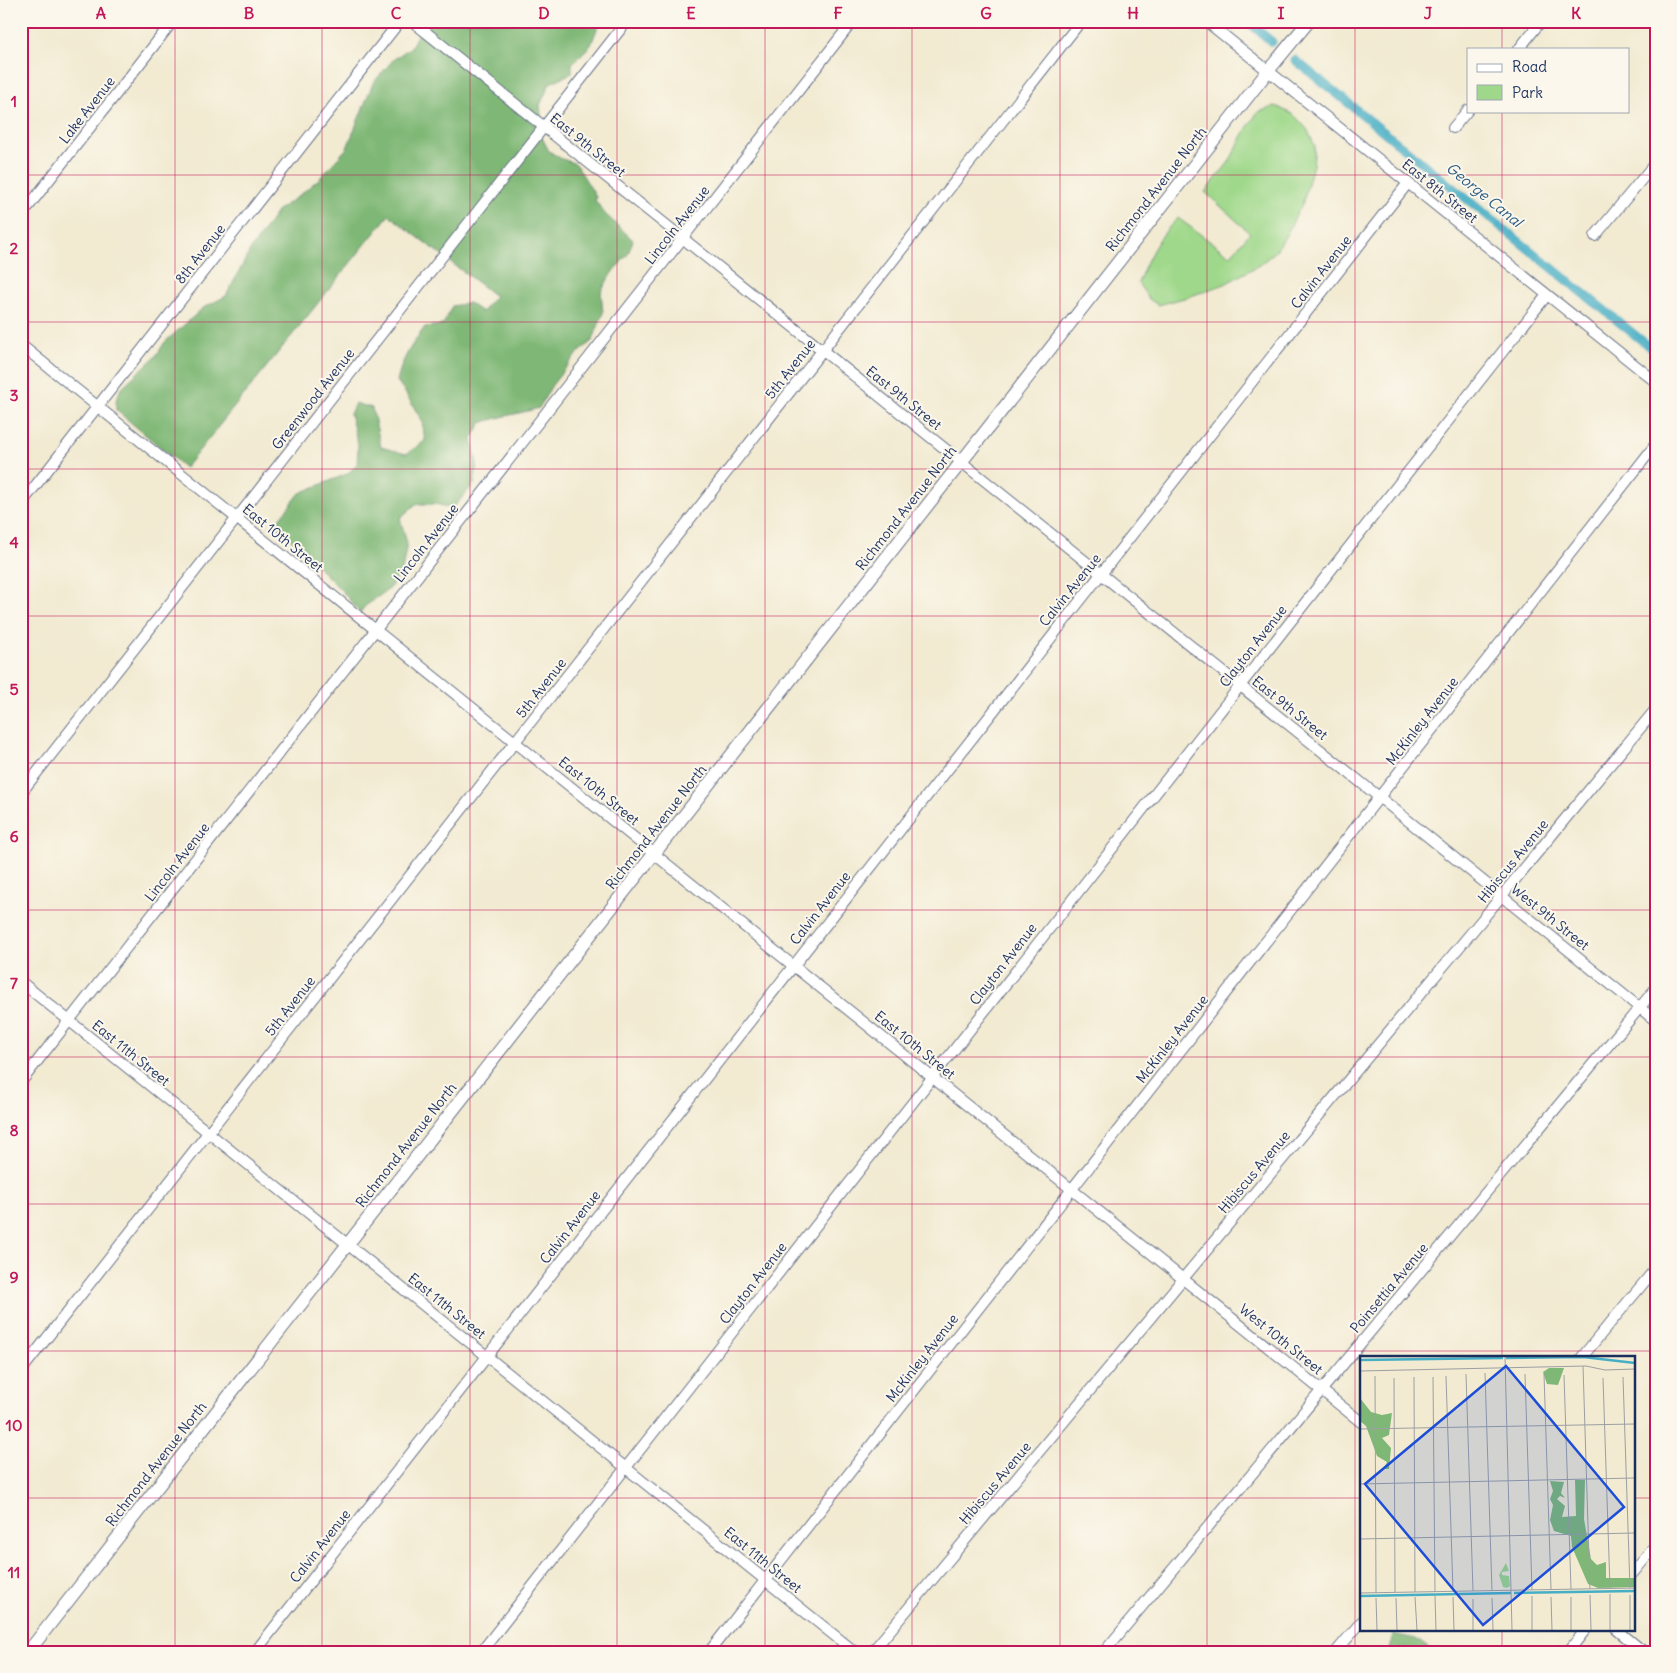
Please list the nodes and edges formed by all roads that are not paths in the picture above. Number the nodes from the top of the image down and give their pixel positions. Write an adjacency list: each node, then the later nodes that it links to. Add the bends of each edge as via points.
1 (174, 21): 17 (street, Lake Avenue)
2 (400, 21): 24 (street, 8th Avenue)
3 (412, 21): 13 (street, East 9th Street)
4 (627, 21): 13 (street, Greenwood Avenue)
5 (853, 21): 19 (street, Lincoln Avenue)
6 (1081, 21): 22 (street, 5th Avenue)
7 (1206, 21): 11 (street, East 8th Street)
8 (1309, 21): 11 (street, Richmond Avenue North)
9 (1541, 21): 10 (street)
10 (1519, 48)
11 (1268, 71): 16 (street, East 8th Street); 26 (street, Richmond Avenue North)
12 (1467, 111): 14 (street)
13 (544, 127): 19 (street, East 9th Street); 28 (street, Greenwood Avenue)
14 (1453, 128)
15 (1656, 162): 18 (street)
16 (1408, 183): 20 (street, East 8th Street); 29 (street, Calvin Avenue)
17 (21, 216)
18 (1595, 236)
19 (683, 239): 22 (street, East 9th Street); 30 (street, Lincoln Avenue)
20 (1547, 295): 23 (street, East 8th Street); 31 (street, Clayton Avenue)
21 (21, 345): 24 (street, East 10th Street)
22 (822, 351): 26 (street, East 9th Street); 33 (street, 5th Avenue)
23 (1656, 382)
24 (97, 407): 27 (street, 8th Avenue); 28 (street, East 10th Street)
25 (1656, 444): 35 (street, McKinley Avenue)
26 (962, 462): 29 (street, East 9th Street); 36 (street, Richmond Avenue North)
27 (21, 504)
28 (236, 518): 30 (street, East 10th Street); 34 (street, Greenwood Avenue)
29 (1101, 574): 31 (street, East 9th Street); 38 (street, Calvin Avenue)
30 (375, 630): 33 (street, East 10th Street); 42 (street, Lincoln Avenue)
31 (1240, 686): 35 (street, East 9th Street); 44 (street, Clayton Avenue)
32 (1656, 709): 37 (street, Hibiscus Avenue)
33 (516, 742): 36 (street, East 10th Street); 46 (street, 5th Avenue)
34 (21, 793)
35 (1379, 797): 37 (street, West 9th Street); 47 (street, McKinley Avenue)
36 (655, 853): 38 (street, East 10th Street); 48 (street, Richmond Avenue North)
37 (1502, 896): 41 (street, West 9th Street); 50 (street, Hibiscus Avenue)
38 (793, 965): 44 (street, East 10th Street); 51 (street, Calvin Avenue)
39 (21, 982): 42 (street, East 11th Street)
40 (1656, 988): 41 (street, Poinsettia Avenue)
41 (1639, 1008): 43 (street, West 9th Street); 54 (street, Poinsettia Avenue)
42 (69, 1021): 45 (street, Lincoln Avenue); 46 (street, East 11th Street)
43 (1656, 1021)
44 (932, 1076): 47 (street, East 10th Street); 56 (street, Clayton Avenue)
45 (21, 1082)
46 (208, 1132): 48 (street, East 11th Street); 53 (street, 5th Avenue)
47 (1073, 1189): 50 (street, East 10th Street); 59 (street, McKinley Avenue)
48 (347, 1244): 51 (street, East 11th Street); 63 (street, Richmond Avenue North)
49 (1656, 1268): 52 (street)
50 (1184, 1278): 54 (street, West 10th Street); 68 (street, Hibiscus Avenue)
51 (487, 1356): 56 (street, East 11th Street); 64 (street, Calvin Avenue)
52 (1583, 1356)
53 (21, 1371)
54 (1322, 1390): 55 (street, West 10th Street); 69 (street, Poinsettia Avenue)
55 (1360, 1421)
56 (626, 1467): 59 (street, East 11th Street); 65 (street, Clayton Avenue)
57 (1656, 1546): 58 (street)
58 (1634, 1572)
59 (764, 1580): 66 (street, McKinley Avenue); 67 (street, East 11th Street)
60 (1360, 1623): 70 (street)
61 (1585, 1630): 71 (street)
62 (1617, 1630): 72 (street)
63 (28, 1652)
64 (255, 1652)
65 (481, 1652)
66 (709, 1652)
67 (855, 1652)
68 (872, 1652)
69 (1104, 1652)
70 (1336, 1652)
71 (1568, 1652)
72 (1644, 1652)

